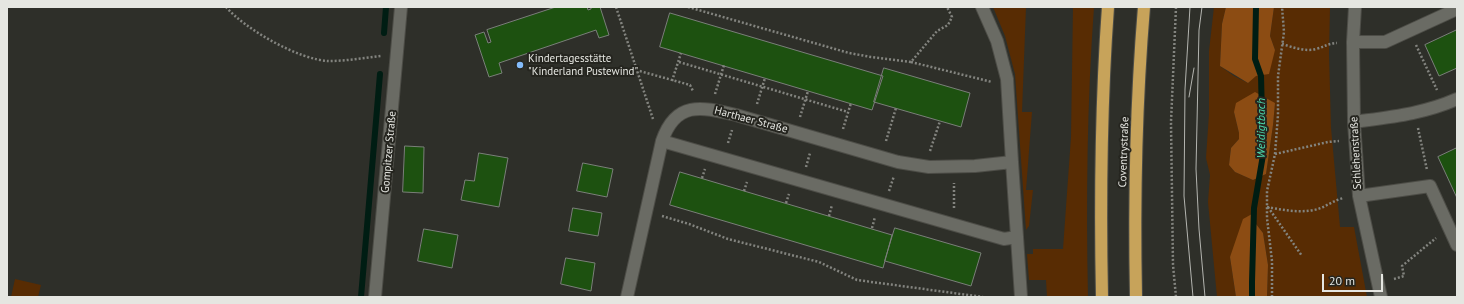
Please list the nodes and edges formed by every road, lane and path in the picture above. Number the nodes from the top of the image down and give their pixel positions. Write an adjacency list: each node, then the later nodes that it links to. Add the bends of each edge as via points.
1 (226, 7): 17 (path, via 234,16 262,35 296,54 328,61)
2 (402, 7): 17 (street, Gompitzer Straße)
3 (616, 7): 21 (path)
4 (688, 7): 19 (path, via 849,52)
5 (947, 7): 19 (path, via 952,17 948,25 937,31)
6 (982, 7): 48 (street, via 997,41 1007,79)
7 (1108, 7): 64 (highway, Coventrystraße, via 1104,61)
8 (1144, 7): 65 (highway, Coventrystraße, via 1135,212)
9 (1176, 7): 66 (path, via 1171,122 1173,265)
10 (1282, 7): 15 (path)
11 (1355, 7): 14 (street, Schlehenstraße)
12 (1457, 9): 13 (street)
13 (1410, 31): 14 (street, via 1385,42); 25 (path)
14 (1353, 42): 15 (path, via 1329,43 1315,49 1296,49); 41 (street, Schlehenstraße)
15 (1282, 44): 47 (path)
16 (681, 53): 18 (path)
17 (398, 54): 60 (street, Gompitzer Straße)
18 (679, 62): 22 (path); 24 (path)
19 (911, 62): 26 (path)
20 (724, 65): 22 (path)
21 (636, 70): 24 (path); 39 (path)
22 (721, 74): 27 (path); 30 (path)
23 (765, 78): 27 (path)
24 (672, 81): 28 (path, via 690,85)
25 (1433, 81)
26 (994, 83)
27 (763, 86): 31 (path); 32 (path)
28 (693, 91)
29 (808, 91): 32 (path)
30 (715, 95)
31 (759, 98)
32 (806, 99): 36 (path); 37 (path)
33 (1457, 99): 38 (street)
34 (851, 103): 37 (path)
35 (896, 108): 43 (path)
36 (802, 112)
37 (848, 112): 42 (path)
38 (1414, 114): 41 (street); 50 (path)
39 (653, 119)
40 (940, 121): 46 (path)
41 (1354, 122): 44 (street, Schlehenstraße)
42 (844, 125)
43 (887, 138)
44 (1355, 140): 47 (path, via 1328,142); 52 (street, Schlehenstraße)
45 (662, 141): 48 (street, Harthaer Straße, via 667,128 682,113 704,108 898,162 929,167); 54 (street, Harthaer Straße); 56 (street, via 1004,238)
46 (930, 150)
47 (1275, 154): 53 (path, via 1267,191)
48 (1012, 162): 56 (street)
49 (954, 178): 51 (path)
50 (1430, 186): 52 (street); 55 (street)
51 (954, 193)
52 (1359, 196): 53 (path, via 1338,199 1315,210 1289,211); 59 (street, Schlehenstraße)
53 (1267, 207): 58 (path); 67 (path)
54 (646, 211): 61 (street, Harthaer Straße); 62 (path, via 689,224 728,240 819,262 858,280)
55 (1449, 227): 57 (street); 59 (path, via 1402,266 1404,276)
56 (1017, 237): 63 (street)
57 (1457, 245)
58 (1302, 256)
59 (1378, 284): 68 (street, Schlehenstraße)
60 (375, 297)
61 (627, 297)
62 (983, 297)
63 (1021, 297)
64 (1102, 297)
65 (1136, 297)
66 (1176, 297)
67 (1272, 297)
68 (1381, 297)

